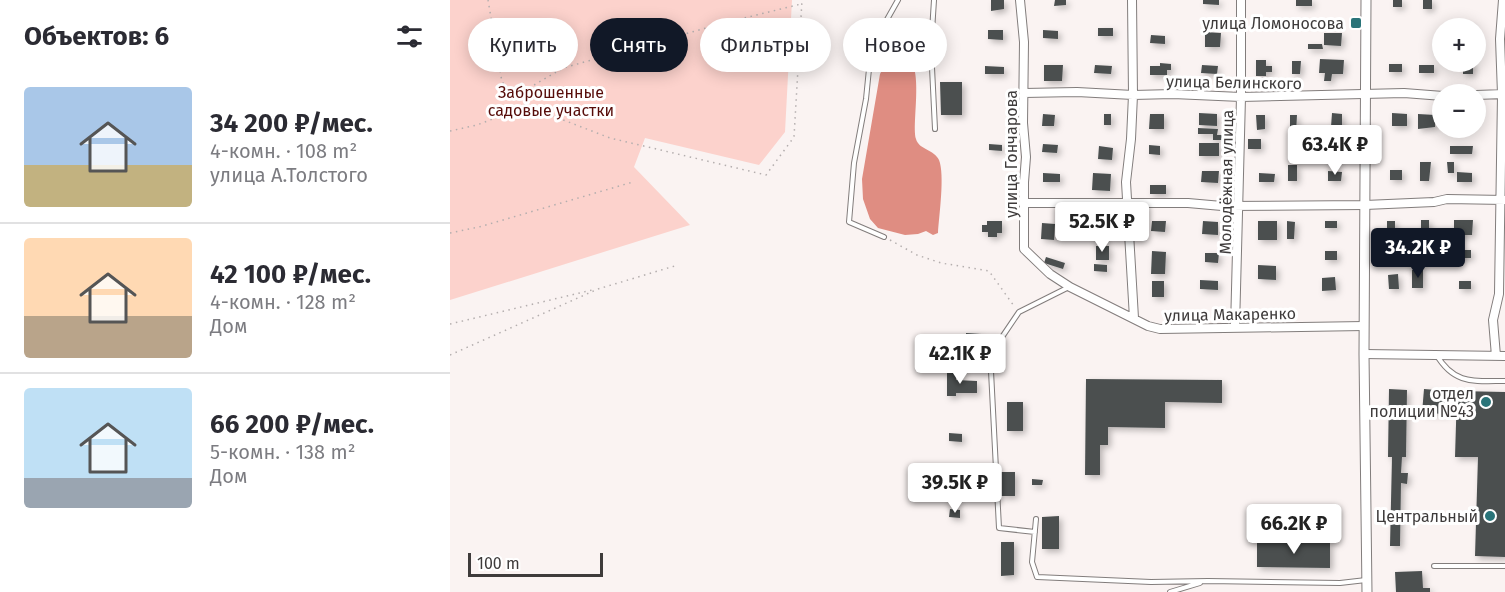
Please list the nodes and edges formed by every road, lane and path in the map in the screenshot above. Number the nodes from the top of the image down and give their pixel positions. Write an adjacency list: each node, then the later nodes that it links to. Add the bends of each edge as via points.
1 (488, 0): 17 (path, via 502,82)
2 (898, 0): 27 (lane, via 876,39 870,59 849,222)
3 (934, 0): 18 (lane, via 931,46)
4 (1020, 0): 10 (street, улица Гончарова)
5 (1132, 0): 12 (street)
6 (1241, 0): 16 (street, Молодёжная улица)
7 (1366, 0): 13 (street)
8 (1503, 0): 11 (street)
9 (802, 2): 17 (path, via 563,69 529,88); 17 (path, via 794,137 766,175 610,138)
10 (1024, 93): 12 (street, улица Белинского); 22 (street, улица Гончарова)
11 (1503, 94): 15 (street); 21 (street)
12 (1133, 95): 16 (street, улица Белинского); 23 (street)
13 (1366, 95): 14 (street, улица Белинского); 16 (street, улица Белинского); 25 (street)
14 (1432, 95)
15 (1486, 95)
16 (1241, 97): 24 (street, Молодёжная улица)
17 (527, 106): 19 (path)
18 (935, 129)
19 (450, 131)
20 (633, 182): 26 (path)
21 (1502, 200): 25 (street); 39 (street, via 1499,294 1493,320)
22 (1024, 203): 23 (street); 29 (street, улица Гончарова, via 1024,249 1050,274)
23 (1127, 204): 24 (street); 32 (street)
24 (1239, 204): 25 (street); 35 (street, Молодёжная улица)
25 (1365, 205): 34 (street)
26 (450, 233)
27 (884, 237): 31 (path, via 917,255 989,271)
28 (678, 265): 30 (path)
29 (1070, 286): 31 (lane); 32 (street, улица Макаренко)
30 (598, 289): 33 (path); 38 (path)
31 (1019, 312): 42 (lane, via 998,343 992,371 999,528)
32 (1134, 318): 35 (street, улица Макаренко, via 1160,329)
33 (450, 324)
34 (1364, 326): 35 (street, улица Макаренко); 36 (street)
35 (1235, 328)
36 (1364, 354): 37 (street); 45 (street)
37 (1436, 354): 39 (street); 40 (lane, via 1444,368 1467,381)
38 (450, 355)
39 (1501, 356)
40 (1505, 381)
41 (1036, 519): 42 (lane)
42 (1035, 532): 46 (lane, via 1032,562 1037,577)
43 (1434, 566): 44 (lane)
44 (1505, 566)
45 (1366, 580): 46 (lane); 48 (street)
46 (1208, 581): 47 (lane)
47 (1171, 592)
48 (1366, 592)

